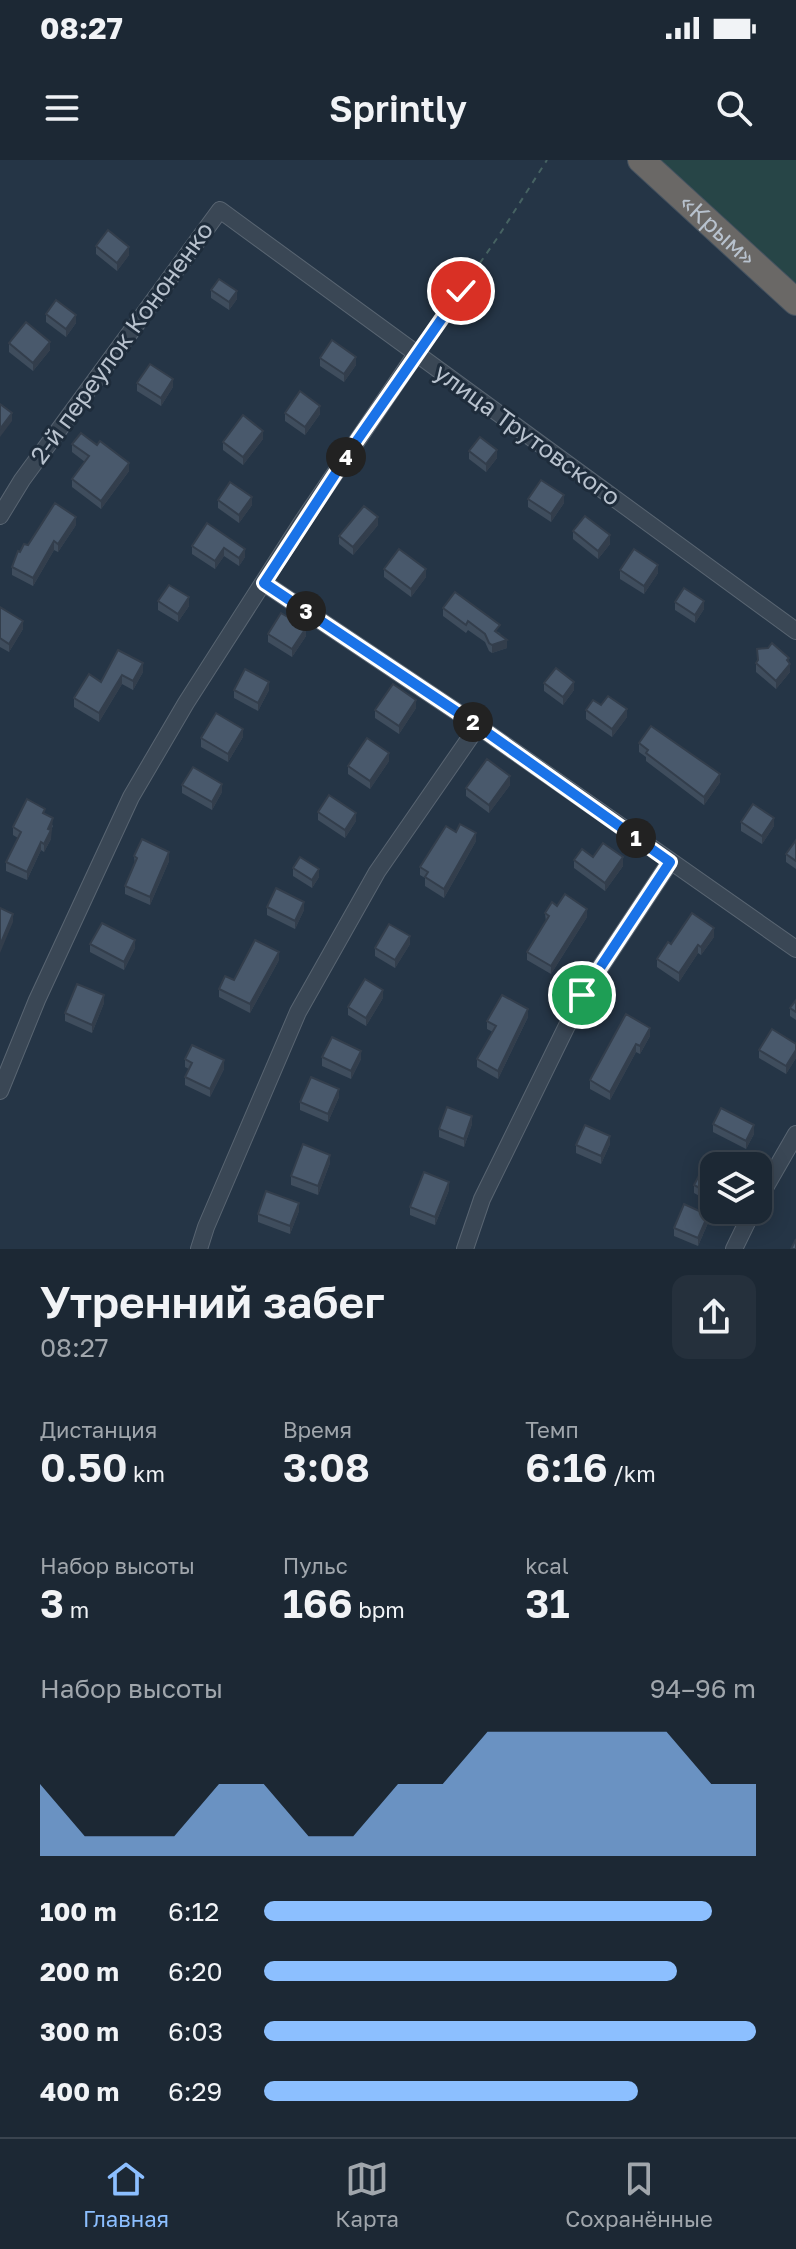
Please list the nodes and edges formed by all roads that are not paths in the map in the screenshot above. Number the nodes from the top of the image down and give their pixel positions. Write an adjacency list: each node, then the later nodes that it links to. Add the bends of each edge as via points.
1 (641, 160): 3 (highway, «Крым»)
2 (220, 210): 4 (street, улица Трутовского); 5 (street, 2-й переулок Кононенко)
3 (796, 302)
4 (416, 354): 6 (street); 7 (street, улица Трутовского)
5 (0, 516)
6 (264, 583): 8 (street); 11 (street, via 131,797)
7 (796, 631)
8 (478, 726): 9 (street); 15 (street, via 377,872 298,1012)
9 (670, 862): 10 (street); 16 (street, via 582,995 482,1199)
10 (796, 949)
11 (0, 1091)
12 (796, 1134): 13 (street)
13 (772, 1176)
14 (746, 1224): 17 (street)
15 (199, 1249)
16 (465, 1249)
17 (734, 1249)

